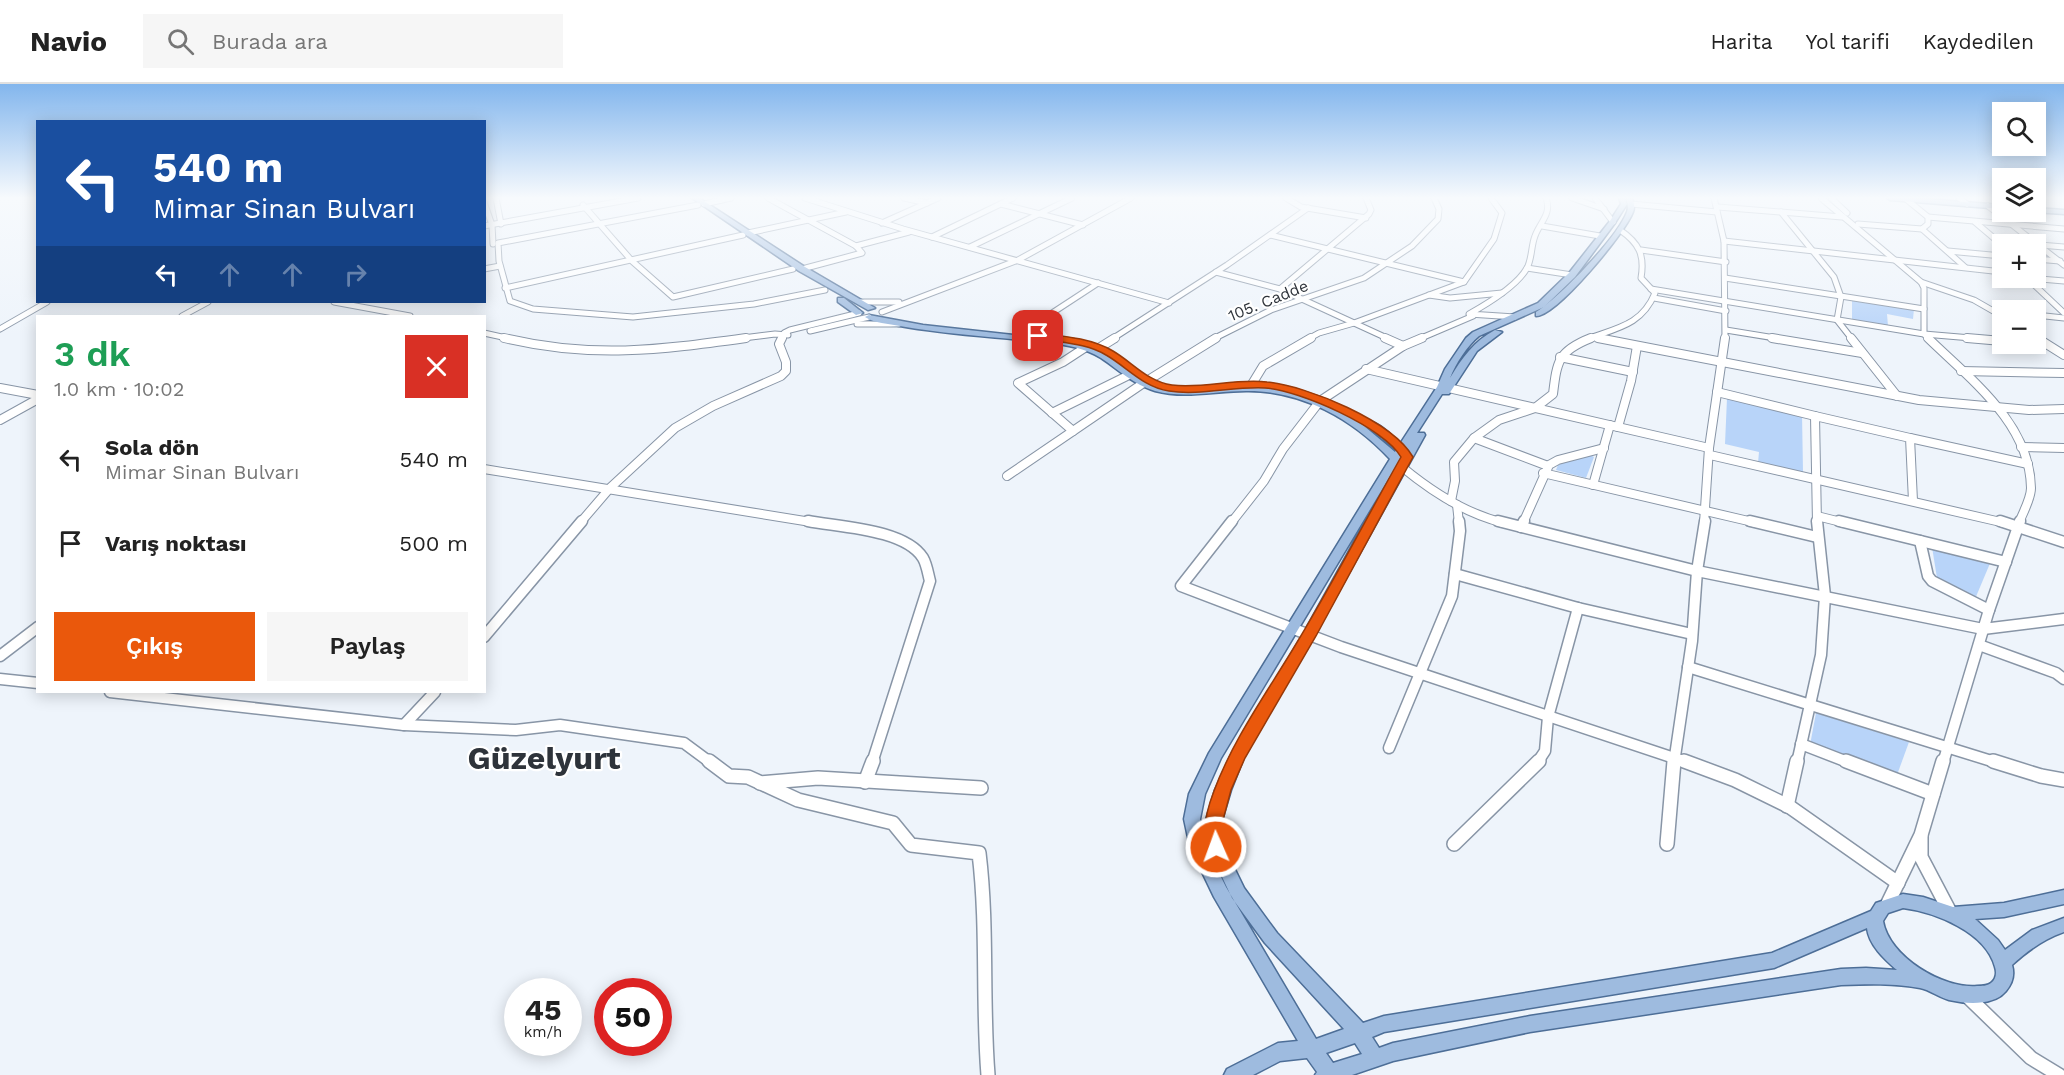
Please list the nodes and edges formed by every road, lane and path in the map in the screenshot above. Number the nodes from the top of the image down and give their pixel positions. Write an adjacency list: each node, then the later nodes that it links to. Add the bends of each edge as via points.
1 (496, 244): 42 (street)
2 (617, 244): 37 (street)
3 (702, 244): 37 (street)
4 (761, 244): 46 (main road)
5 (852, 244): 25 (street)
6 (862, 244): 25 (street)
7 (960, 244): 27 (street)
8 (976, 244): 27 (street)
9 (1047, 244): 35 (street)
10 (1257, 244): 47 (street)
11 (1309, 244): 29 (street)
12 (1335, 244): 29 (street)
13 (1414, 244): 38 (street, 105. Cadde)
14 (1490, 244): 55 (street)
15 (1532, 244): 43 (street)
16 (1594, 244): 50 (main road)
17 (1603, 244): 118 (main road, via 1563,298 1545,312 1486,337)
18 (1637, 244): 30 (street)
19 (1724, 244): 39 (street)
20 (1749, 244): 33 (street)
21 (1809, 244): 33 (street)
22 (1876, 244): 40 (street)
23 (1879, 244): 40 (street)
24 (1939, 244): 32 (street)
25 (856, 246): 46 (street, via 862,253)
26 (2046, 246): 28 (street)
27 (970, 247): 35 (street)
28 (2064, 247)
29 (1329, 249): 38 (street); 60 (street)
30 (1641, 250): 39 (street); 61 (street, via 1645,261 1641,278)
31 (2046, 250): 41 (street)
32 (1948, 252): 34 (street); 44 (street)
33 (1816, 253): 40 (street); 65 (street, via 1834,277)
34 (1992, 255)
35 (1018, 260): 57 (street); 75 (street)
36 (2046, 260): 41 (street)
37 (632, 261): 46 (street, via 673,297); 58 (street)
38 (1388, 262): 55 (street); 67 (street, 105. Cadde, via 1364,278)
39 (1726, 262): 52 (street)
40 (1899, 263): 44 (street); 48 (street); 56 (street)
41 (2063, 263)
42 (500, 266): 45 (street); 58 (street)
43 (1527, 268): 50 (street); 63 (street)
44 (1965, 268): 49 (street)
45 (486, 269)
46 (798, 269): 62 (main road); 68 (main road)
47 (1216, 272): 60 (street); 73 (street)
48 (1992, 272)
49 (1992, 272)
50 (1572, 275): 86 (main road, via 1541,305)
51 (2046, 277): 54 (street)
52 (1725, 278): 65 (street); 69 (street)
53 (2046, 279): 54 (street)
54 (2064, 280)
55 (1464, 282): 64 (street)
56 (1921, 282): 76 (street); 77 (street)
57 (1098, 283): 73 (street); 96 (street)
58 (506, 288): 62 (street, via 510,302 523,308 633,317 754,304)
59 (2038, 288): 81 (street)
60 (1280, 289): 67 (street)
61 (1651, 289): 66 (street); 69 (street)
62 (825, 290): 74 (main road)
63 (1502, 293): 64 (street, via 1450,298); 84 (street, via 1469,314)
64 (1429, 295): 91 (street)
65 (1841, 297): 76 (street); 90 (street)
66 (1654, 298): 79 (street); 99 (street, via 1647,312)
67 (1305, 299): 91 (street); 115 (street, 105. Cadde, via 1243,323)
68 (860, 302): 75 (street); 78 (main road)
69 (1725, 302): 79 (street); 90 (street)
70 (45, 303): 93 (street)
71 (206, 303): 82 (street)
72 (342, 303): 83 (street)
73 (1169, 303): 105 (street)
74 (848, 304): 80 (main road); 87 (street)
75 (901, 304): 78 (street); 89 (street)
76 (1924, 309): 97 (street)
77 (1992, 309)
78 (875, 311): 80 (main road); 89 (main road); 92 (street)
79 (1726, 311): 94 (street)
80 (859, 313): 87 (street)
81 (2064, 313)
82 (184, 315)
83 (405, 315)
84 (1473, 316): 86 (street); 102 (street)
85 (2046, 316): 88 (street)
86 (1515, 317): 118 (main road, via 1476,333 1469,340 1449,369)
87 (839, 318): 98 (street, via 790,330)
88 (2064, 318)
89 (898, 320): 92 (street); 96 (main road); 104 (main road)
90 (1837, 320): 97 (street); 106 (street)
91 (1354, 323): 102 (street); 116 (street, via 1319,333 1292,348 1263,366)
92 (845, 324): 98 (street)
93 (0, 329)
94 (1726, 330): 106 (street); 109 (street)
95 (486, 333): 98 (street, via 565,350 599,351)
96 (1020, 334): 105 (main road)
97 (1924, 334): 100 (street); 111 (street)
98 (784, 336): 145 (street, via 779,344 786,371 677,427)
99 (1593, 337): 103 (street); 108 (street, via 1575,344)
100 (1992, 340)
101 (2046, 344): 107 (street)
102 (1403, 346): 110 (street)
103 (1636, 346): 109 (street); 112 (street)
104 (1086, 347): 114 (main road, via 1116,362); 127 (street, via 1018,383)
105 (1099, 348): 115 (main road)
106 (1862, 353): 120 (street)
107 (2064, 355)
108 (1560, 357): 112 (street); 124 (street, via 1552,394)
109 (1722, 363): 119 (street); 120 (street)
110 (1366, 369): 118 (street); 123 (street)
111 (1961, 371): 113 (street); 125 (street)
112 (1632, 372): 130 (street)
113 (2064, 373)
114 (1129, 375): 115 (main road); 127 (street)
115 (1145, 382): 116 (main road, via 1179,389); 123 (main road, via 1162,390 1185,392 1272,389); 131 (street, 105. Cadde)
116 (1252, 384): 123 (main road, via 1281,387)
117 (0, 388): 121 (street)
118 (1445, 388): 124 (street); 138 (main road)
119 (1717, 392): 128 (street); 137 (street)
120 (1897, 396): 125 (street)
121 (36, 397)
122 (36, 398): 129 (street)
123 (1320, 402): 138 (main road); 164 (street, via 1257,491 1181,586)
124 (1535, 408): 130 (street); 132 (street, via 1499,420)
125 (1999, 408): 126 (street); 134 (street)
126 (2064, 410)
127 (1052, 413): 131 (street)
128 (1815, 416): 133 (street); 143 (street)
129 (0, 420)
130 (1614, 426): 135 (street); 137 (street)
131 (1073, 431): 142 (street, 105. Cadde)
132 (1474, 438): 141 (street); 147 (street, via 1454,462)
133 (1910, 438): 139 (street); 146 (street)
134 (2021, 447): 136 (street); 139 (street)
135 (1604, 448): 141 (street, via 1558,460); 144 (street)
136 (2064, 448)
137 (1709, 451): 143 (street); 148 (street)
138 (1402, 458): 147 (street, via 1430,490); 164 (main road); 167 (main road)
139 (2028, 464): 151 (street, via 2031,490)
140 (486, 469): 145 (street)
141 (1546, 470): 144 (street); 150 (street)
142 (1007, 476)
143 (1817, 479): 146 (street); 149 (street)
144 (1593, 485): 148 (street)
145 (610, 488): 166 (street); 185 (street, via 889,535 922,557 930,580)
146 (1913, 501): 151 (street)
147 (1454, 503): 150 (street, via 1492,520); 157 (street, via 1460,531)
148 (1706, 512): 152 (street); 156 (street)
149 (1817, 516): 152 (street); 153 (street)
150 (1521, 527): 156 (street)
151 (2019, 527): 154 (street); 155 (street)
152 (1817, 537): 158 (street)
153 (1920, 541): 155 (street); 160 (street, via 1932,581)
154 (2064, 542)
155 (2006, 562): 160 (street)
156 (1697, 571): 158 (street); 165 (street)
157 (1455, 574): 159 (street); 171 (street, via 1452,596)
158 (1825, 596): 163 (street); 177 (street, via 1821,655)
159 (1578, 608): 165 (street); 178 (street)
160 (1989, 610): 163 (street)
161 (2064, 619): 163 (street)
162 (36, 629): 169 (street)
163 (1983, 629): 168 (street)
164 (1292, 630): 167 (street); 202 (main road, via 1214,757 1197,794 1192,819 1198,847 1220,892)
165 (1692, 634): 170 (street)
166 (486, 635)
167 (1308, 636): 171 (street); 201 (main road, via 1232,768 1214,820 1216,847 1238,893 1271,938)
168 (1979, 645): 172 (street); 181 (street)
169 (0, 656)
170 (1688, 667): 177 (street); 183 (street)
171 (1421, 673): 178 (street); 182 (street)
172 (2061, 674)
173 (0, 679): 174 (street)
174 (36, 682)
175 (119, 693): 179 (street)
176 (434, 693): 179 (street)
177 (1810, 705): 180 (street); 181 (street)
178 (1549, 715): 183 (street); 191 (street, via 1545,752)
179 (405, 725): 186 (street, via 516,730 560,724 684,743 729,777 748,777)
180 (1801, 744): 188 (street); 189 (street)
181 (1948, 747): 184 (street); 188 (street)
182 (1389, 748)
183 (1674, 759): 189 (street, via 1723,776); 192 (street)
184 (2064, 780)
185 (865, 782): 186 (street, via 818,778); 187 (street)
186 (758, 783): 205 (street, via 798,800 893,823 910,845 979,853 984,885 984,1036)
187 (981, 788)
188 (1932, 794): 190 (street)
189 (1787, 806): 193 (street)
190 (1921, 835): 193 (street); 196 (street, via 1921,857)
191 (1454, 844)
192 (1667, 844)
193 (1898, 883): 195 (street)
194 (2064, 897): 196 (main road, via 2004,910)
195 (1882, 910): 196 (main road, via 1903,901); 199 (main road, via 1874,921 1877,935 1886,950); 201 (main road, via 1774,960 1455,1011 1384,1024)
196 (1951, 914): 198 (main road, via 1979,932)
197 (2064, 925): 198 (main road, via 2044,930 2023,943)
198 (2003, 963): 200 (main road, via 2006,978 2000,989)
199 (1922, 980): 200 (main road); 203 (main road, via 1866,976 1807,981 1530,1024)
200 (1967, 996): 207 (street, via 2031,1058)
201 (1360, 1033): 202 (main road); 203 (main road)
202 (1312, 1049): 204 (main road); 206 (main road, via 1278,1052)
203 (1374, 1058): 204 (main road)
204 (1327, 1074)
205 (988, 1075)
206 (1234, 1075)
207 (2059, 1075)

